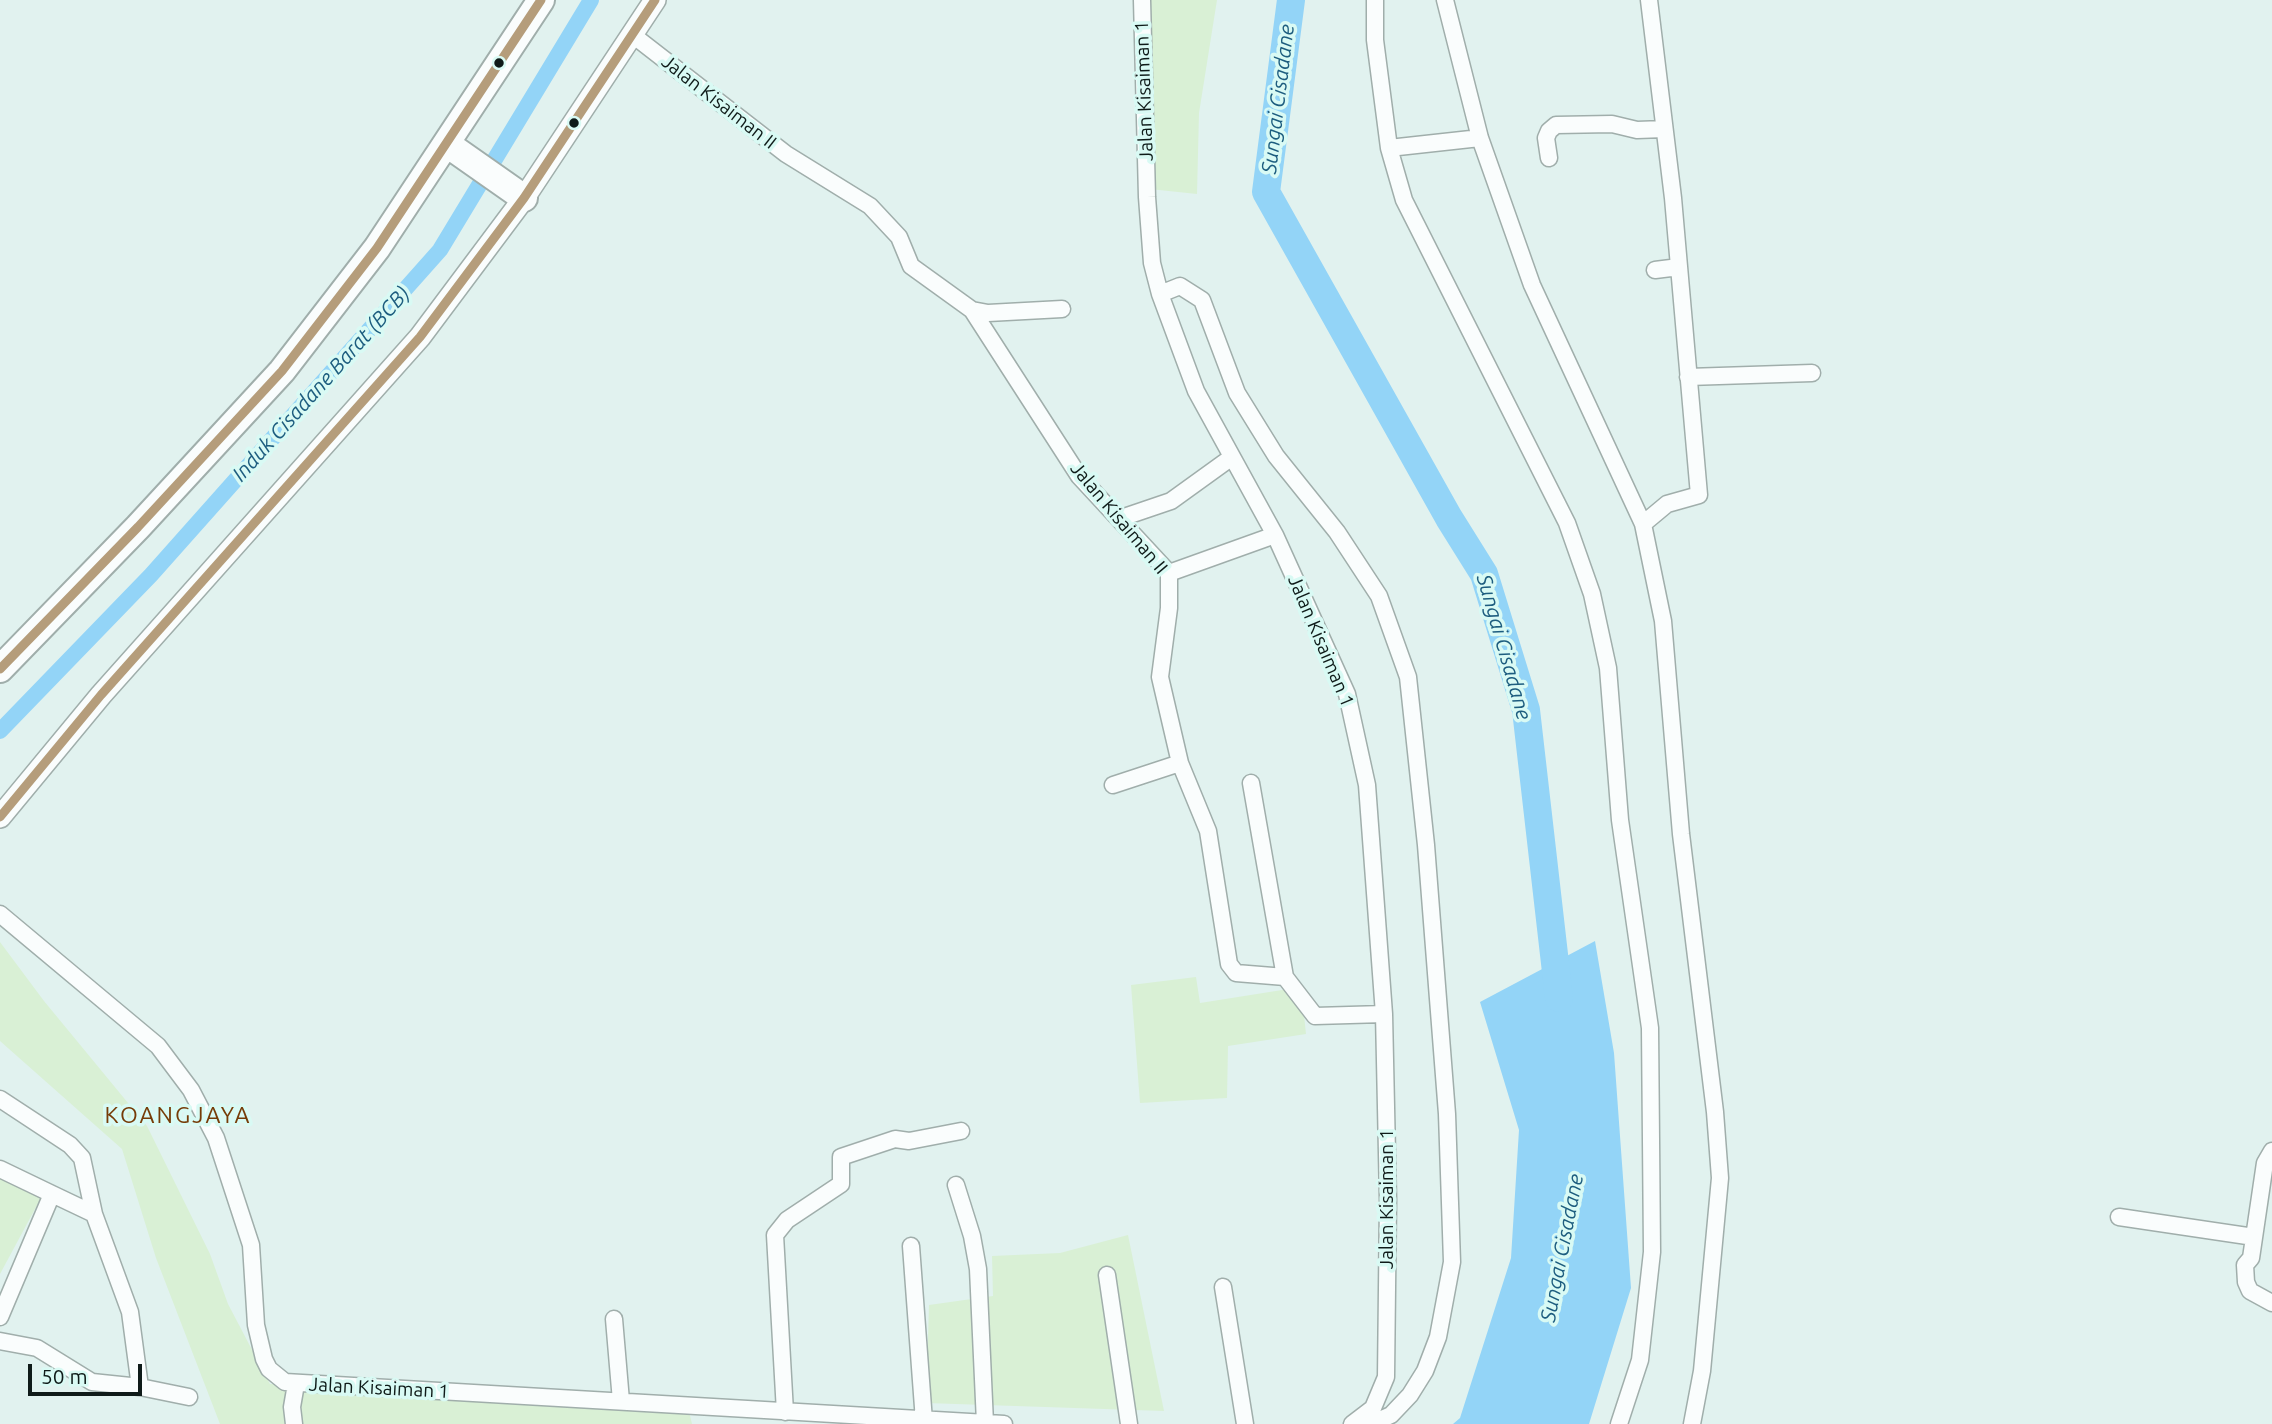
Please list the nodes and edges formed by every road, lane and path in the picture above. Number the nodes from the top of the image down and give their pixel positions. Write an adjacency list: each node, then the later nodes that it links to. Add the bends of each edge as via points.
1 (541, 0): 10 (main road)
2 (655, 0): 7 (street)
3 (1142, 0): 16 (street, Jalan Kisaiman 1, via 1147,197 1152,263)
4 (1375, 0): 11 (street, via 1375,40)
5 (1445, 0): 9 (street)
6 (1649, 0): 8 (street)
7 (634, 36): 13 (street); 18 (street, Jalan Kisaiman II, via 786,153 870,206 899,237 911,266)
8 (1664, 129): 12 (street, via 1556,125 1546,138); 14 (street)
9 (1480, 138): 11 (street); 23 (street, via 1532,285)
10 (452, 147): 13 (main road); 26 (main road, via 282,371)
11 (1389, 148): 62 (street, via 1404,200 1567,523 1592,594 1608,668 1619,820 1650,1028 1652,1252 1640,1360)
12 (1549, 158)
13 (521, 196): 30 (street, via 420,337 102,695)
14 (1679, 267): 15 (street); 20 (street)
15 (1655, 270)
16 (1160, 294): 21 (street, Jalan Kisaiman 1, via 1196,391); 56 (street, via 1180,286 1202,300 1237,393 1276,456 1337,532 1379,597 1408,677 1447,1114 1452,1262 1438,1337 1425,1371 1391,1415 1375,1422)
17 (1062, 309): 18 (street)
18 (972, 310): 22 (street, Jalan Kisaiman II, via 1079,476)
19 (1812, 373): 20 (street)
20 (1688, 377): 23 (street, via 1699,495 1667,504)
21 (1232, 457): 22 (street, via 1171,501); 24 (street, Jalan Kisaiman 1)
22 (1121, 518): 25 (street, Jalan Kisaiman II)
23 (1643, 524): 63 (street, via 1663,621 1681,834 1720,1178 1702,1371)
24 (1275, 535): 25 (street); 33 (street, Jalan Kisaiman 1, via 1347,694 1367,785)
25 (1170, 573): 27 (street, Jalan Kisaiman II, via 1160,677)
26 (0, 669)
27 (1180, 763): 29 (street); 32 (street, Jalan Kisaiman II, via 1209,831 1229,964 1236,973)
28 (1251, 783): 32 (street)
29 (1113, 785)
30 (0, 817)
31 (0, 914): 50 (street, Jalan Kisaiman 1, via 158,1046 191,1090 216,1138 251,1245 256,1325 264,1359 285,1382)
32 (1284, 977): 33 (street, via 1315,1016)
33 (1384, 1014): 56 (street, Jalan Kisaiman 1, via 1386,1377 1373,1408)
34 (0, 1099): 40 (street, via 70,1145 82,1158)
35 (961, 1131): 54 (street, via 909,1141 895,1139 841,1157 841,1184 787,1220 775,1236)
36 (2272, 1151): 42 (street, via 2258,1198)
37 (0, 1169): 39 (street)
38 (956, 1185): 57 (street, via 978,1269)
39 (52, 1194): 40 (street); 47 (street)
40 (94, 1214): 51 (street, via 130,1312)
41 (2119, 1217): 42 (street)
42 (2254, 1237): 46 (street, via 2245,1265 2246,1282 2256,1297)
43 (911, 1246): 55 (street)
44 (1107, 1275): 60 (street)
45 (1223, 1287): 61 (street)
46 (2272, 1303)
47 (0, 1317)
48 (614, 1319): 53 (street)
49 (0, 1341): 51 (street, via 37,1348 92,1382)
50 (296, 1384): 53 (street, Jalan Kisaiman 1); 58 (street)
51 (140, 1387): 52 (street)
52 (189, 1396)
53 (621, 1401): 54 (street, Jalan Kisaiman 1)
54 (785, 1412): 55 (street, Jalan Kisaiman 1)
55 (924, 1421): 57 (street, Jalan Kisaiman 1)
56 (1356, 1422)
57 (985, 1423): 59 (street, Jalan Kisaiman 1)
58 (294, 1424)
59 (1004, 1424)
60 (1129, 1424)
61 (1245, 1424)
62 (1619, 1424)
63 (1692, 1424)

